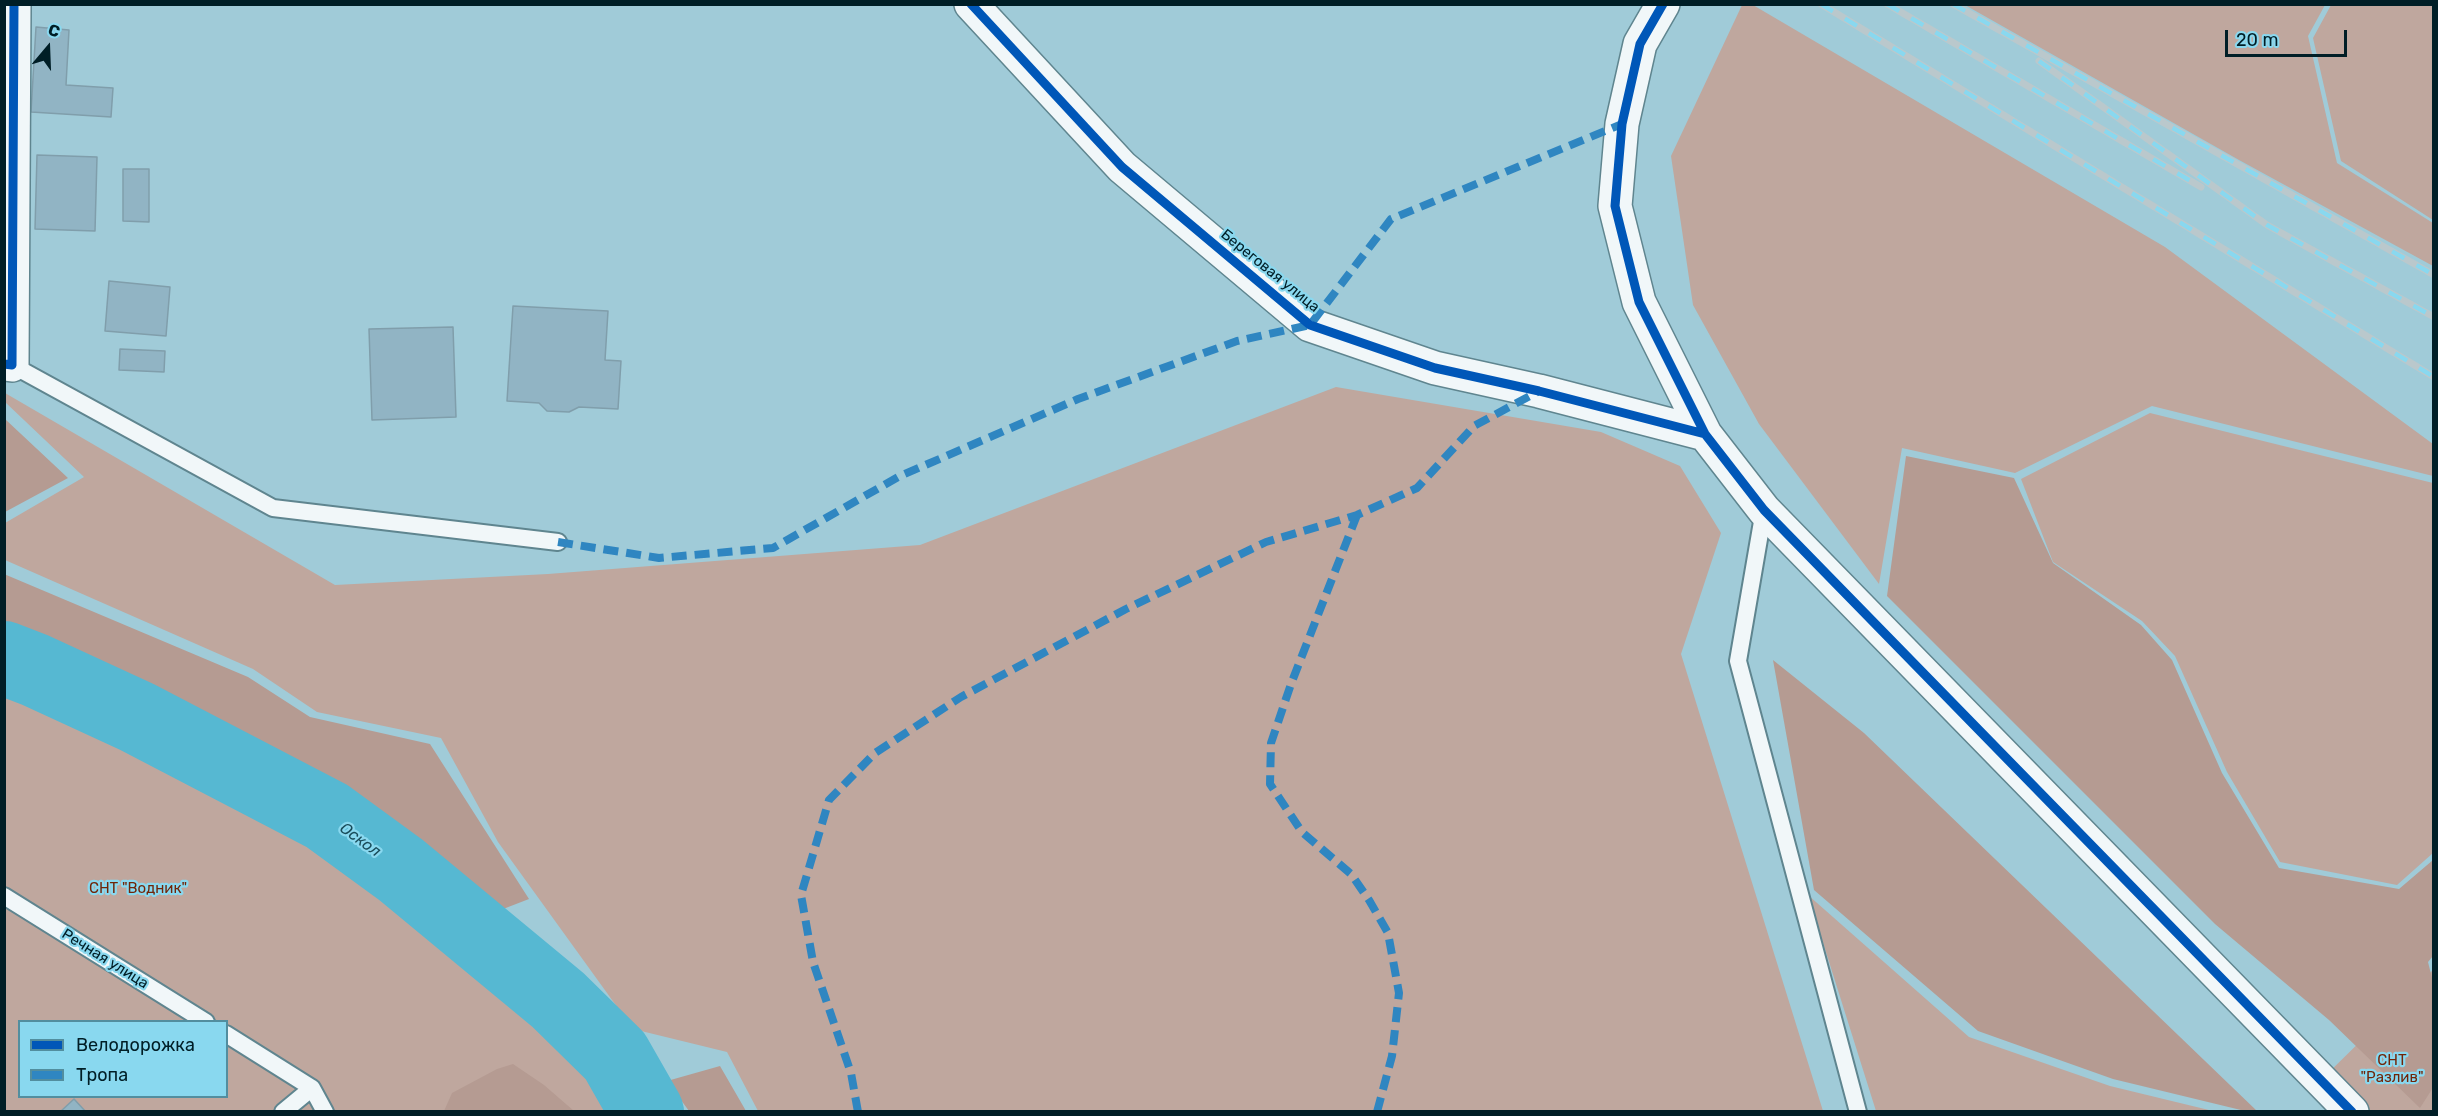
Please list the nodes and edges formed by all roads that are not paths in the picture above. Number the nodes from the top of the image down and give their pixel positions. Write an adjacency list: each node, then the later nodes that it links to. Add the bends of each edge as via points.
1 (14, 4): 4 (street)
2 (971, 4): 5 (street, Береговая улица, via 1122,167 1310,325 1435,368)
3 (1663, 4): 5 (street, via 1640,44 1622,124 1615,206 1639,302)
4 (8, 364): 7 (lane, via 273,508)
5 (1705, 434): 6 (street)
6 (1764, 510): 14 (lane, via 1738,661); 15 (street)
7 (558, 542)
8 (4, 896): 9 (lane, Речная улица)
9 (203, 1020)
10 (228, 1035): 11 (lane)
11 (312, 1088): 12 (lane); 13 (lane)
12 (283, 1112)
13 (325, 1112)
14 (1857, 1112)
15 (2352, 1112)

